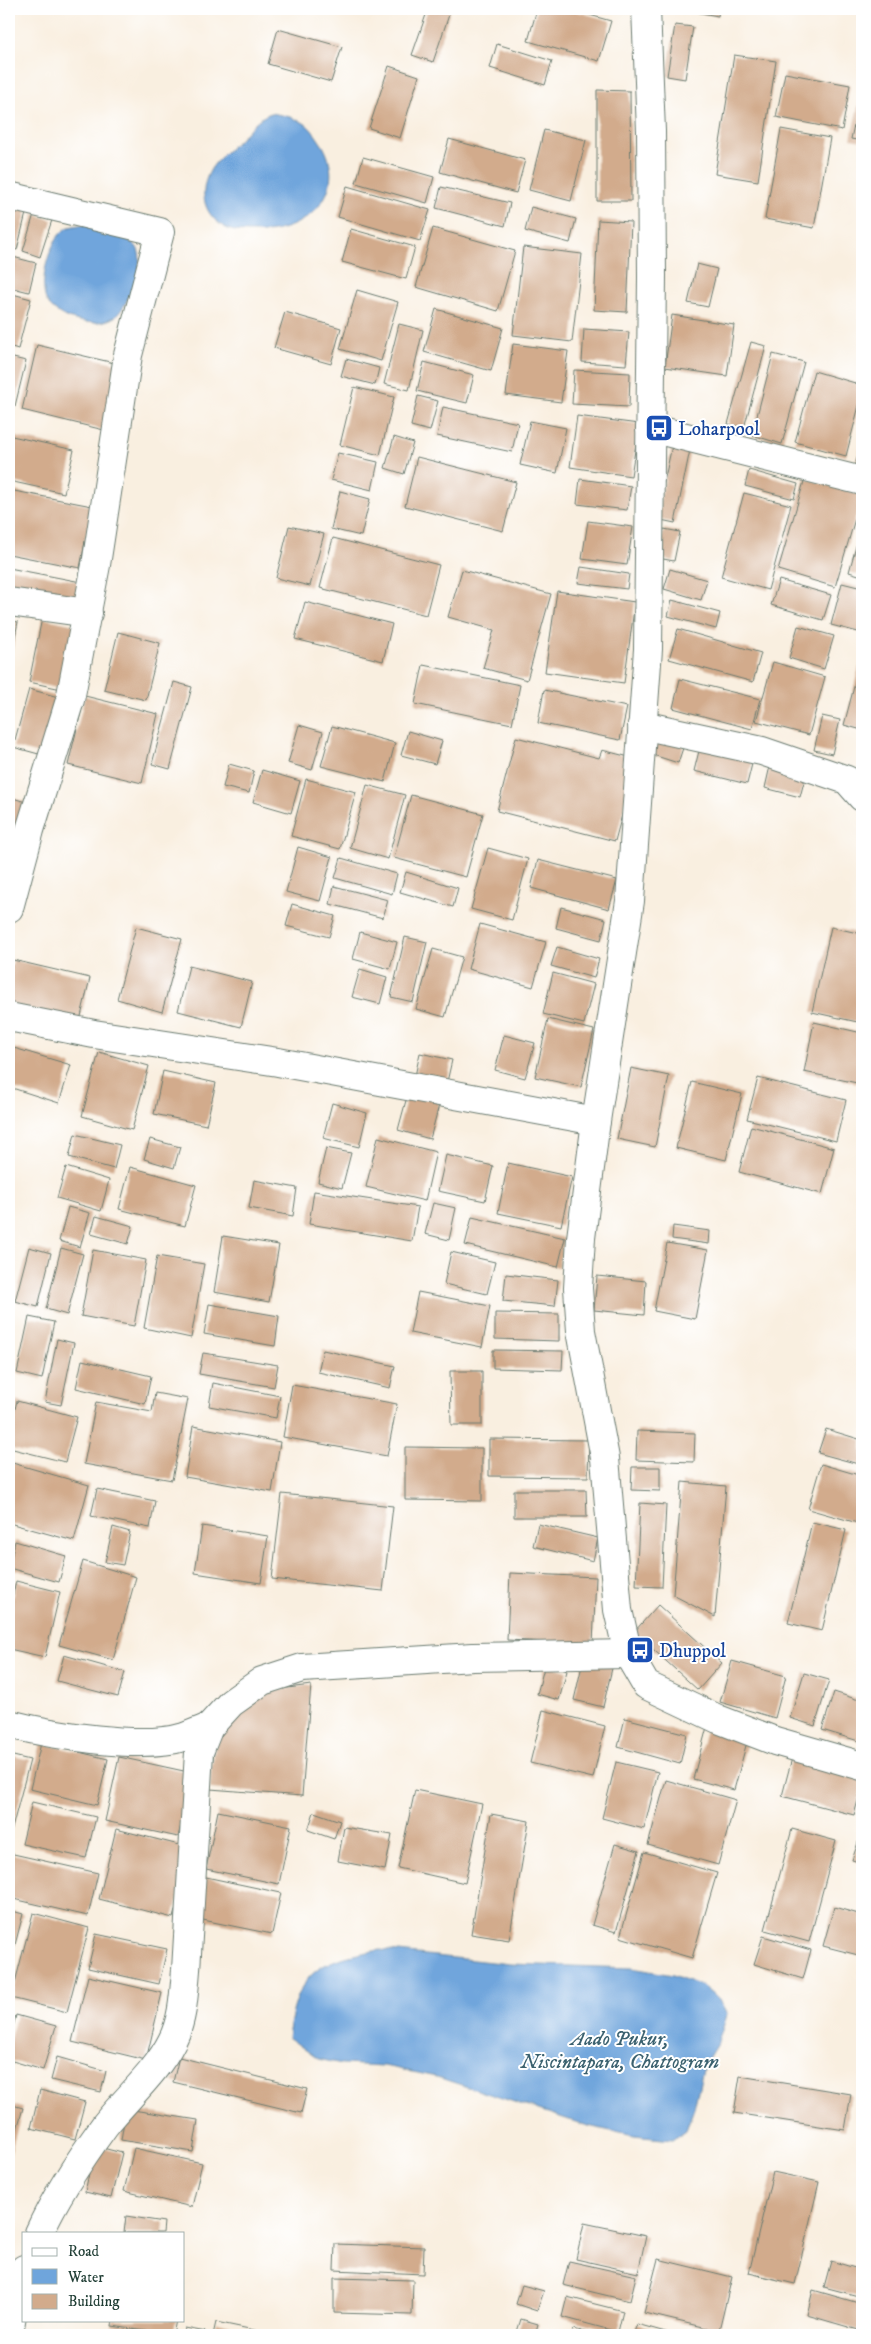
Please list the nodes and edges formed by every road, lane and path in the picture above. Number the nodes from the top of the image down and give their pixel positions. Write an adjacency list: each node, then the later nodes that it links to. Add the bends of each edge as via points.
1 (646, 9): 3 (street, via 651,149)
2 (9, 196): 6 (street, via 160,232 128,355)
3 (650, 428): 4 (street); 7 (street, via 648,649)
4 (862, 480)
5 (9, 602): 6 (street)
6 (88, 613): 9 (street, via 70,700)
7 (642, 725): 8 (street, via 762,750 847,780); 11 (street, via 630,901)
8 (862, 797)
9 (9, 908)
10 (9, 1017): 11 (street, via 94,1034 278,1062)
11 (596, 1121): 12 (street, via 578,1288 581,1331 605,1458 618,1610)
12 (628, 1654): 14 (street, via 473,1657 302,1668 262,1681 230,1703); 15 (street, via 646,1685 718,1719 775,1741)
13 (9, 1724): 14 (street, via 63,1736 148,1742 183,1738)
14 (209, 1727): 16 (street, via 199,1752 186,1970 182,2006 172,2041 105,2125)
15 (862, 1766)
16 (41, 2232)
17 (22, 2274): 18 (street)
18 (9, 2332)

